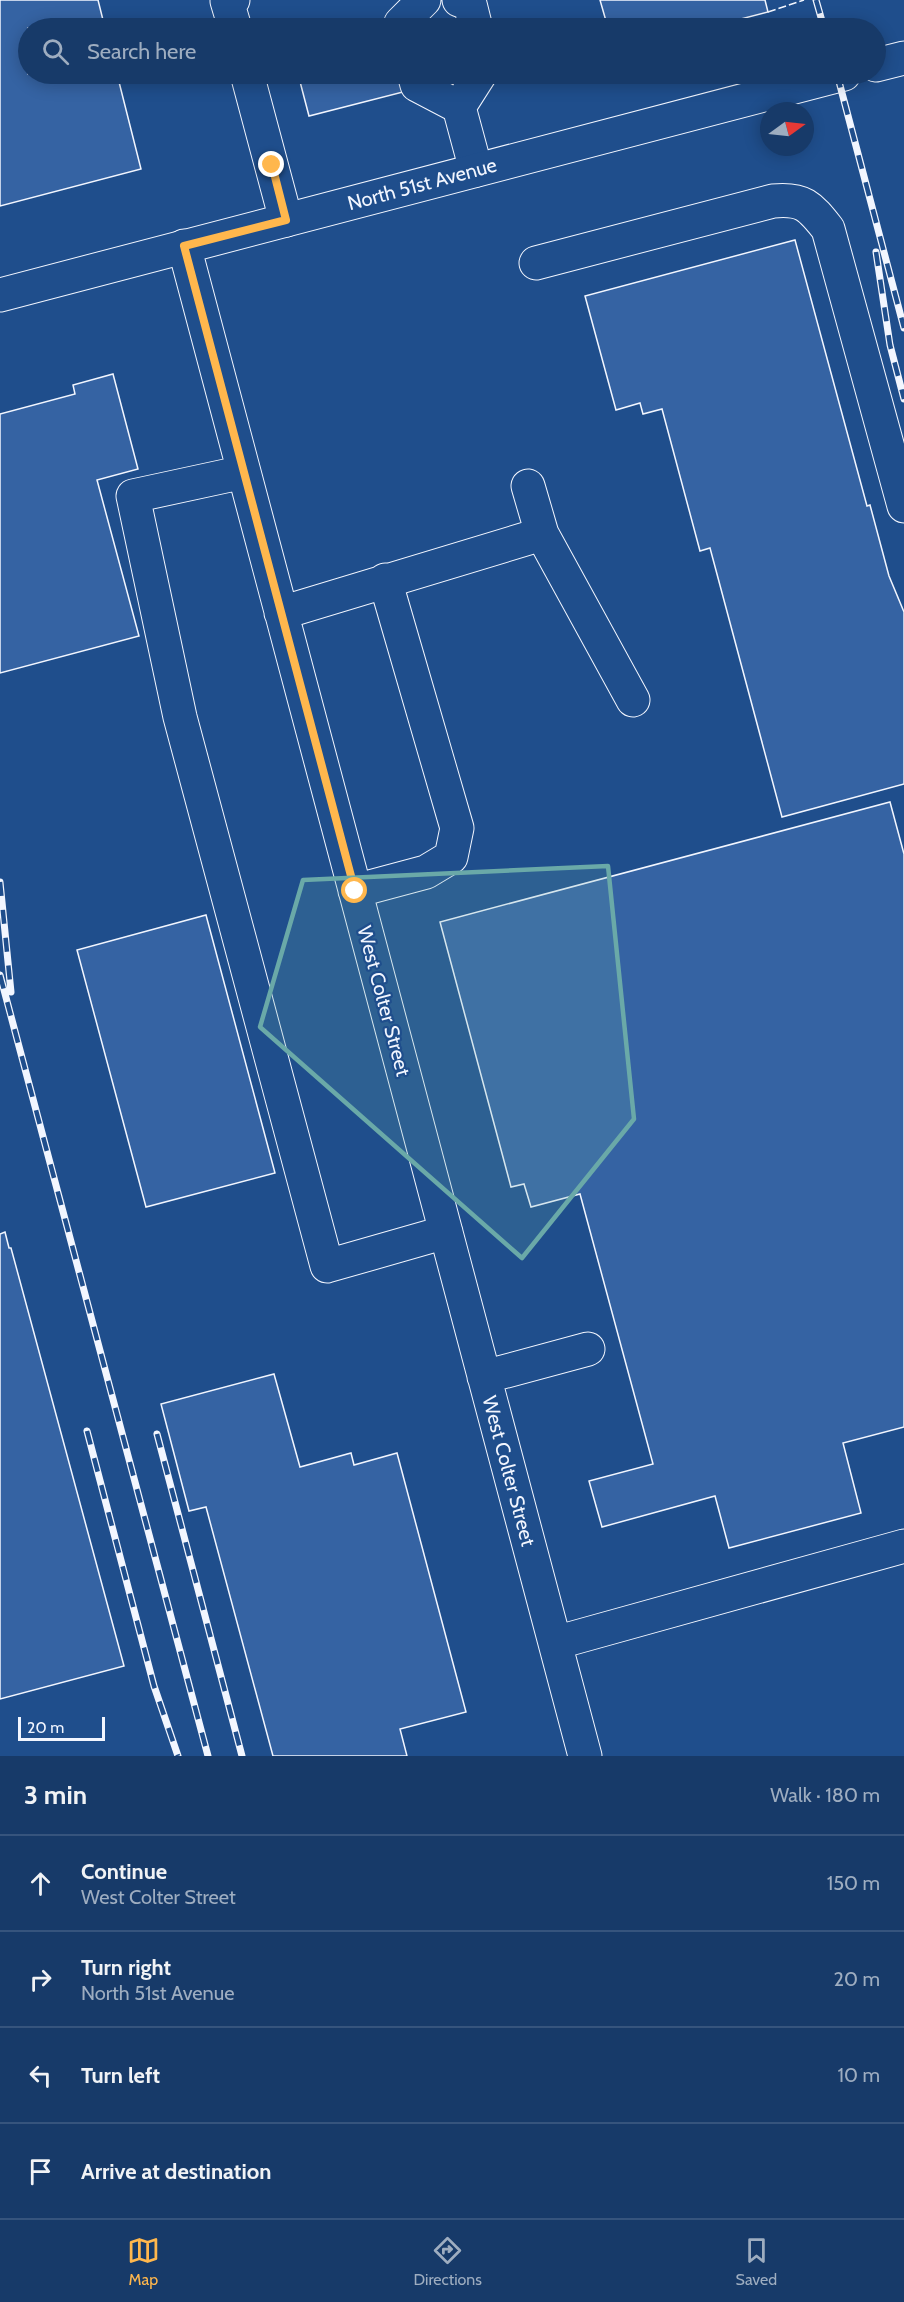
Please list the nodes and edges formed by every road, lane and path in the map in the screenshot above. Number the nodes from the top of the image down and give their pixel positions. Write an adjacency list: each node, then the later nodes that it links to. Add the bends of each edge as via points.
1 (233, 0): 4 (street, via 228,2)
2 (424, 0): 5 (street)
3 (459, 0): 6 (street, via 470,4)
4 (232, 18)
5 (405, 18)
6 (474, 18)
7 (904, 58): 8 (street)
8 (886, 62)
9 (250, 84): 15 (street)
10 (417, 84): 13 (street)
11 (474, 84): 13 (street)
12 (806, 84): 14 (street, North 51st Avenue)
13 (459, 107): 14 (street)
14 (476, 170): 15 (street, North 51st Avenue)
15 (286, 220): 16 (street, North 51st Avenue)
16 (184, 246): 18 (street, North 51st Avenue); 19 (street, West Colter Street)
17 (536, 263): 21 (street, via 773,201 791,199 811,207 828,228)
18 (0, 295)
19 (244, 472): 24 (street, West Colter Street); 27 (street, via 133,496 180,717 235,927 327,1266)
20 (528, 486): 22 (street)
21 (904, 506)
22 (542, 534): 23 (street); 25 (street)
23 (385, 580): 24 (street); 26 (street, via 457,828 451,857 426,872)
24 (281, 613): 26 (street, West Colter Street)
25 (633, 700)
26 (355, 891): 27 (street, West Colter Street)
27 (446, 1232): 29 (street, West Colter Street)
28 (588, 1349): 29 (street)
29 (484, 1377): 31 (street, West Colter Street)
30 (904, 1546): 31 (street)
31 (555, 1643): 32 (street, West Colter Street)
32 (585, 1756)

